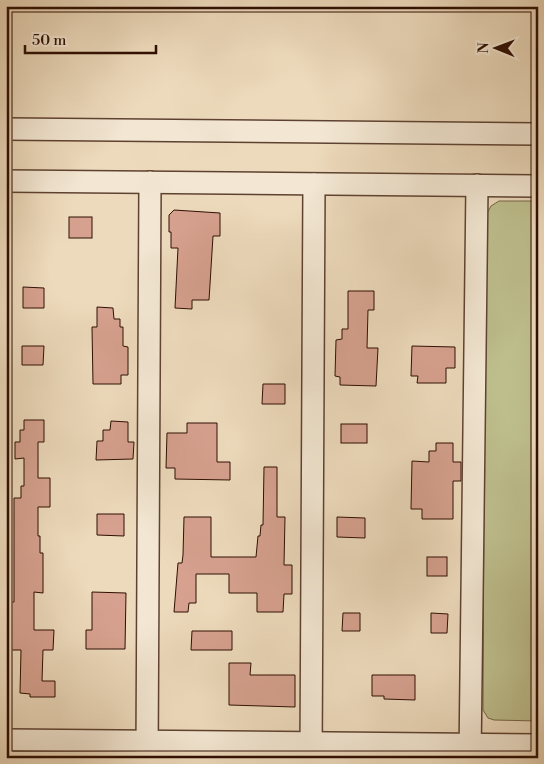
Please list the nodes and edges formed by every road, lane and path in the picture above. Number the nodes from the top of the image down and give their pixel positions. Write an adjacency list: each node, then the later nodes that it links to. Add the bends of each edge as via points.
1 (6, 129): 2 (street)
2 (538, 134)
3 (6, 181): 4 (street)
4 (150, 182): 5 (street); 10 (street)
5 (314, 184): 6 (street); 11 (street)
6 (477, 185): 7 (street); 12 (street)
7 (538, 186)
8 (6, 740): 10 (street)
9 (538, 745): 12 (street)
10 (147, 749): 11 (street)
11 (311, 750): 12 (street)
12 (470, 751)

